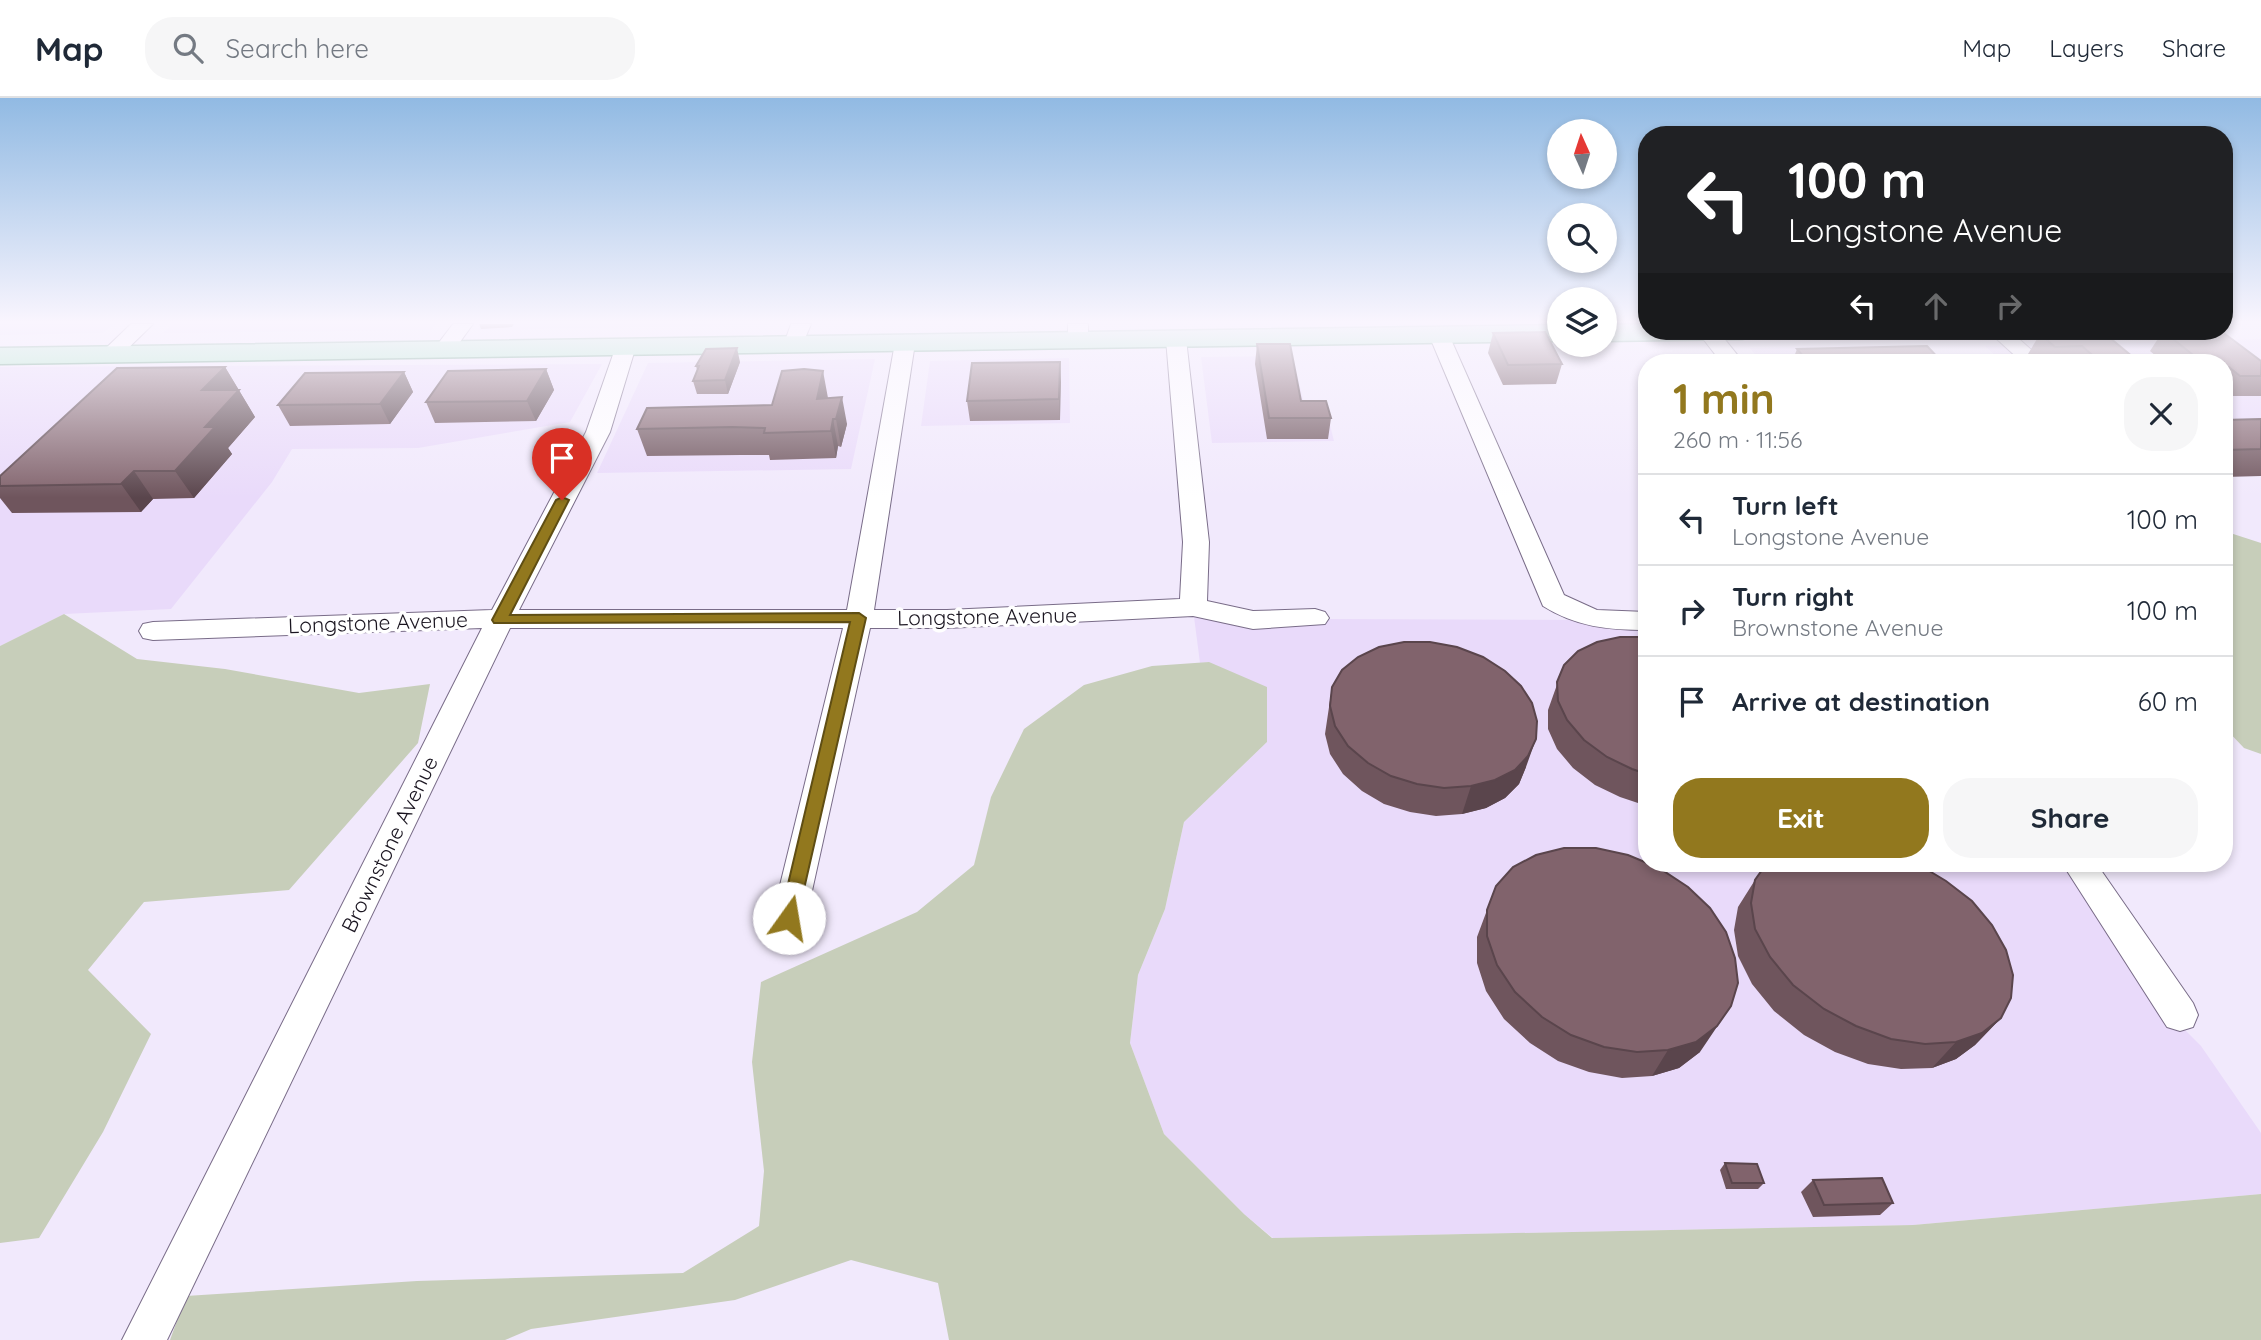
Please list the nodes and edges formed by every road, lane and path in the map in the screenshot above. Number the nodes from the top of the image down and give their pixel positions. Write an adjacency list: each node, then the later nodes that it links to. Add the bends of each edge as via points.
1 (614, 382): 8 (street, Brownstone Avenue, via 598,432)
2 (898, 382): 6 (street)
3 (1180, 382): 5 (street, via 1196,542)
4 (1459, 382): 9 (street, via 1553,600 1592,620)
5 (1193, 607): 6 (street, Longstone Avenue, via 975,618); 7 (street, Longstone Avenue, via 1253,620)
6 (859, 618): 8 (street, Longstone Avenue); 12 (street)
7 (1315, 618)
8 (500, 620): 10 (street, Longstone Avenue); 14 (street, Brownstone Avenue)
9 (1638, 621)
10 (153, 631)
11 (2084, 872): 13 (street)
12 (789, 918)
13 (2180, 1015)
14 (144, 1340)

